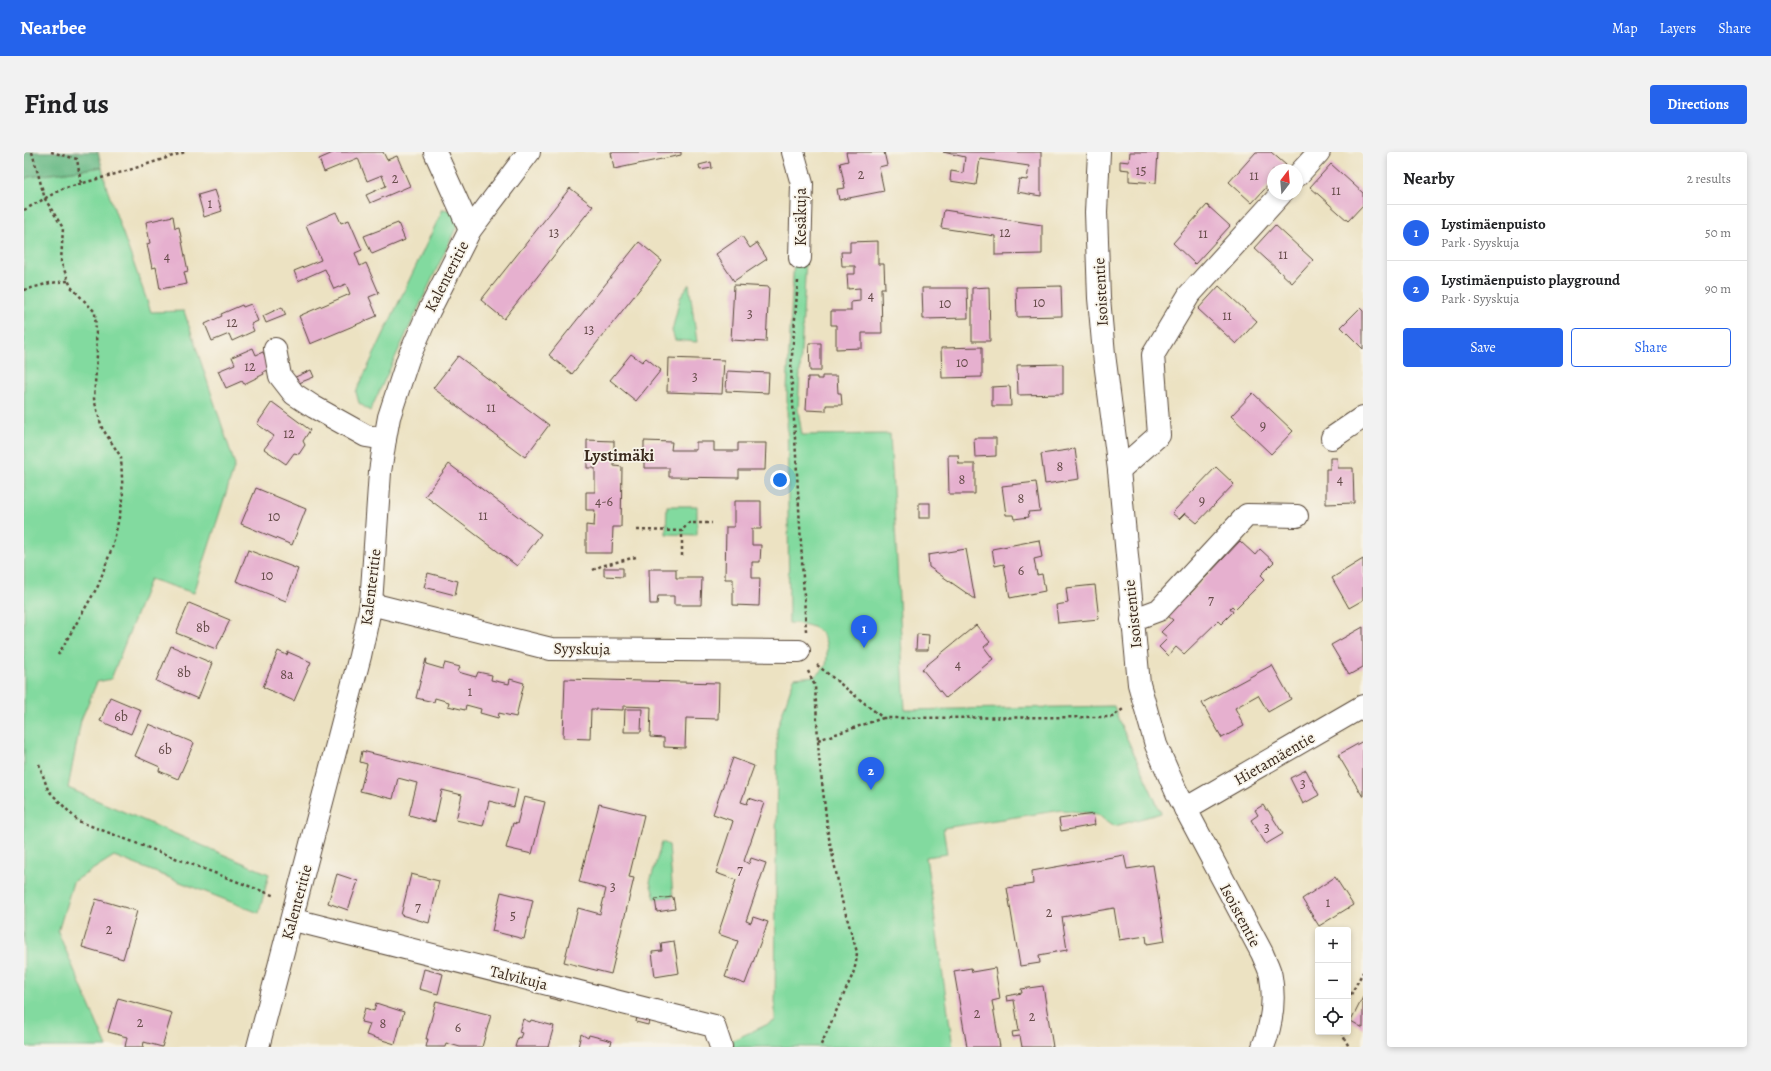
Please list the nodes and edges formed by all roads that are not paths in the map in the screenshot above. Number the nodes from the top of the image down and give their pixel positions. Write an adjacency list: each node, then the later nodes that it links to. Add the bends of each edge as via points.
1 (435, 152): 8 (street)
2 (529, 152): 8 (street, Kalenteritie)
3 (793, 152): 9 (street, Kesäkuja, via 802,184)
4 (1099, 152): 14 (street, Isoistentie, via 1096,212 1099,298)
5 (1319, 152): 6 (street)
6 (1303, 169)
7 (1276, 200): 14 (street, via 1189,295 1153,355 1159,435)
8 (470, 230): 13 (street, Kalenteritie, via 408,359 389,417)
9 (800, 258)
10 (275, 349): 13 (street, via 280,376 294,394 366,436)
11 (1363, 417): 12 (street)
12 (1332, 438)
13 (385, 439): 16 (street, Kalenteritie, via 380,472)
14 (1119, 470): 17 (street, Isoistentie)
15 (1297, 516): 17 (street, via 1247,515 1159,610)
16 (371, 604): 18 (street, Syyskuja, via 551,649); 22 (street, Kalenteritie, via 360,656)
17 (1132, 620): 20 (street, Isoistentie, via 1142,701 1156,745)
18 (799, 651)
19 (1363, 706): 20 (street, Hietamäentie)
20 (1185, 809): 24 (street, Isoistentie, via 1262,953 1271,976 1273,1012 1270,1030)
21 (302, 922): 23 (street, Talvikuja, via 714,1026)
22 (258, 1047)
23 (721, 1047)
24 (1263, 1047)

